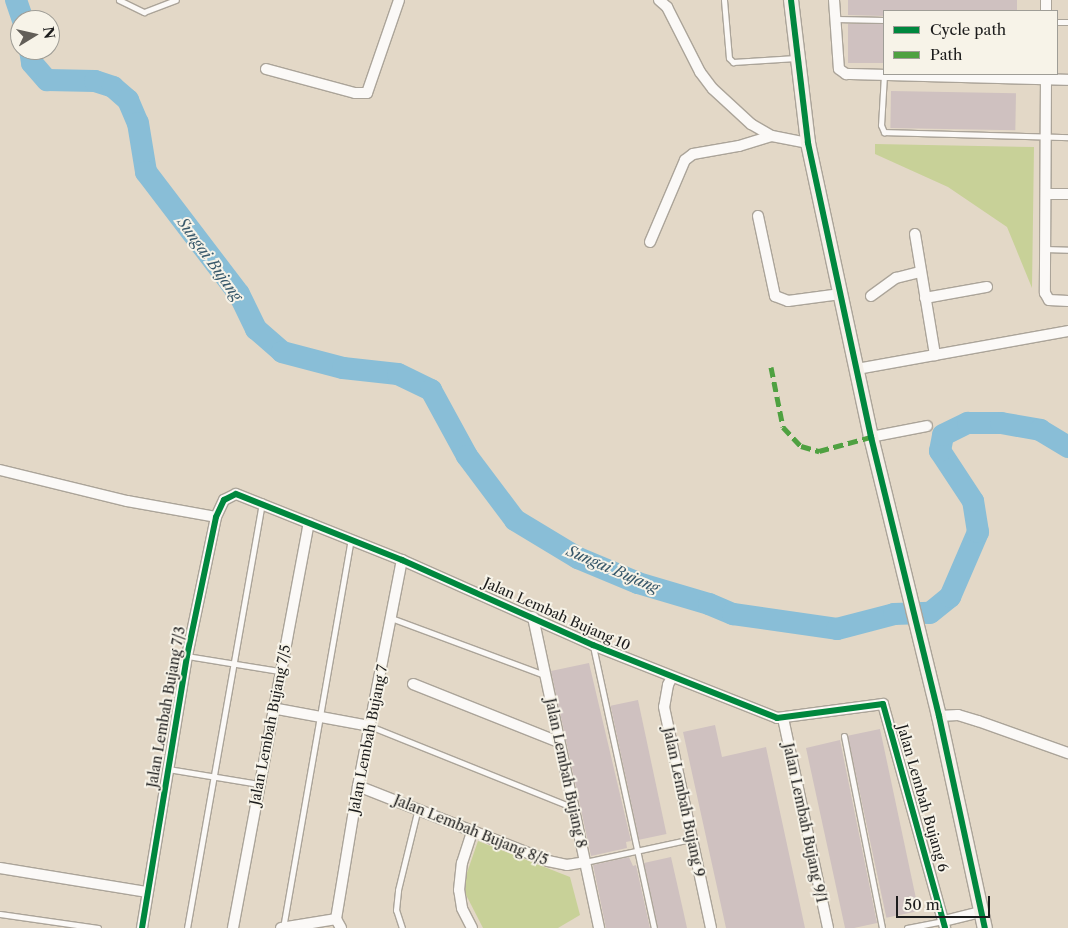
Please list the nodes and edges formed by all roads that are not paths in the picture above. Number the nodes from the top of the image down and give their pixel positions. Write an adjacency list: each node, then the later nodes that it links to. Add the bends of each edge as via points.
1 (119, 0): 2 (lane, via 144,12)
2 (176, 0)
3 (399, 0): 11 (street, via 367,92 355,94)
4 (659, 0): 16 (street, via 667,7 700,72 713,89 751,124)
5 (724, 0): 10 (lane, via 731,60 739,64)
6 (791, 0): 10 (street)
7 (834, 0): 8 (street)
8 (836, 19): 9 (lane); 12 (street, via 842,73)
9 (883, 20)
10 (797, 58): 19 (street)
11 (266, 69)
12 (883, 75)
13 (884, 75): 14 (street); 17 (lane, via 881,125 884,132)
14 (1046, 77): 15 (street); 17 (street)
15 (1068, 80)
16 (772, 136): 19 (street); 24 (street, via 689,156)
17 (1046, 137): 18 (lane); 20 (street)
18 (1068, 137)
19 (808, 143): 29 (street)
20 (1046, 194): 21 (street); 25 (street)
21 (1068, 194)
22 (758, 216): 29 (street, via 775,296 788,301)
23 (914, 234): 27 (street)
24 (650, 242)
25 (1045, 249): 26 (lane); 32 (street, via 1046,296 1053,301)
26 (1068, 250)
27 (920, 272): 30 (street, via 896,278); 31 (street)
28 (987, 287): 31 (street)
29 (841, 294): 35 (street)
30 (871, 296)
31 (925, 298): 34 (street)
32 (1068, 301)
33 (1068, 331): 34 (street)
34 (935, 355): 35 (street)
35 (857, 369): 37 (street)
36 (927, 426): 37 (street)
37 (870, 438): 57 (street)
38 (0, 470): 41 (street, via 127,501)
39 (229, 496): 40 (street, Jalan Lembah Bujang 10, via 243,495); 41 (street, Jalan Lembah Bujang 7/3, via 220,504)
40 (262, 502): 42 (street, Jalan Lembah Bujang 10); 49 (lane)
41 (216, 518): 48 (street, Jalan Lembah Bujang 7/3)
42 (310, 523): 43 (street, Jalan Lembah Bujang 10); 50 (street, Jalan Lembah Bujang 7/5)
43 (351, 540): 44 (street, Jalan Lembah Bujang 10); 56 (lane)
44 (402, 560): 45 (street, Jalan Lembah Bujang 10); 46 (street, Jalan Lembah Bujang 7)
45 (533, 617): 47 (street, Jalan Lembah Bujang 10); 51 (street, Jalan Lembah Bujang 8)
46 (391, 618): 51 (lane); 59 (street, Jalan Lembah Bujang 7)
47 (593, 645): 52 (street, Jalan Lembah Bujang 10); 71 (lane)
48 (187, 656): 49 (lane); 63 (street, Jalan Lembah Bujang 7/3)
49 (234, 663): 50 (lane); 64 (lane)
50 (280, 671): 55 (street, Jalan Lembah Bujang 7/5)
51 (545, 675): 61 (street, Jalan Lembah Bujang 8)
52 (672, 676): 58 (street, Jalan Lembah Bujang 10); 70 (street, Jalan Lembah Bujang 9, via 664,707)
53 (413, 684): 61 (street)
54 (883, 704): 58 (street, Jalan Lembah Bujang 10); 78 (street, Jalan Lembah Bujang 6)
55 (272, 708): 56 (street); 65 (street, Jalan Lembah Bujang 7/5)
56 (318, 715): 59 (street); 83 (lane)
57 (938, 716): 62 (street, via 958,715 978,720); 75 (street)
58 (783, 718): 89 (street, Jalan Lembah Bujang 9/1)
59 (370, 726): 66 (street, Jalan Lembah Bujang 7); 67 (lane)
60 (844, 736): 90 (lane)
61 (559, 742): 67 (street, Jalan Lembah Bujang 8)
62 (1068, 753)
63 (168, 769): 64 (lane); 74 (street, Jalan Lembah Bujang 7/3)
64 (214, 777): 65 (lane); 81 (lane)
65 (259, 784): 82 (street, Jalan Lembah Bujang 7/5)
66 (358, 786): 68 (street, Jalan Lembah Bujang 8/5); 77 (street, Jalan Lembah Bujang 7)
67 (573, 807): 72 (street, Jalan Lembah Bujang 8)
68 (418, 808): 69 (street, Jalan Lembah Bujang 8/5); 84 (lane, via 398,890 396,910)
69 (472, 833): 72 (street, Jalan Lembah Bujang 8/5, via 560,864); 85 (street, via 462,863 459,890 462,908)
70 (691, 838): 71 (lane); 88 (street, Jalan Lembah Bujang 9)
71 (638, 850): 72 (lane); 87 (lane)
72 (585, 862): 86 (street, Jalan Lembah Bujang 8)
73 (0, 868): 74 (street)
74 (146, 892): 80 (street, Jalan Lembah Bujang 7/3)
75 (981, 912): 78 (street); 92 (street)
76 (0, 914): 79 (lane)
77 (339, 923): 83 (street, Jalan Lembah Bujang 7)
78 (944, 924): 91 (lane)
79 (98, 928)
80 (142, 928)
81 (187, 928)
82 (233, 928)
83 (282, 928)
84 (402, 928)
85 (472, 928)
86 (599, 928)
87 (654, 928)
88 (711, 928)
89 (828, 928)
90 (882, 928)
91 (907, 928)
92 (985, 928)

